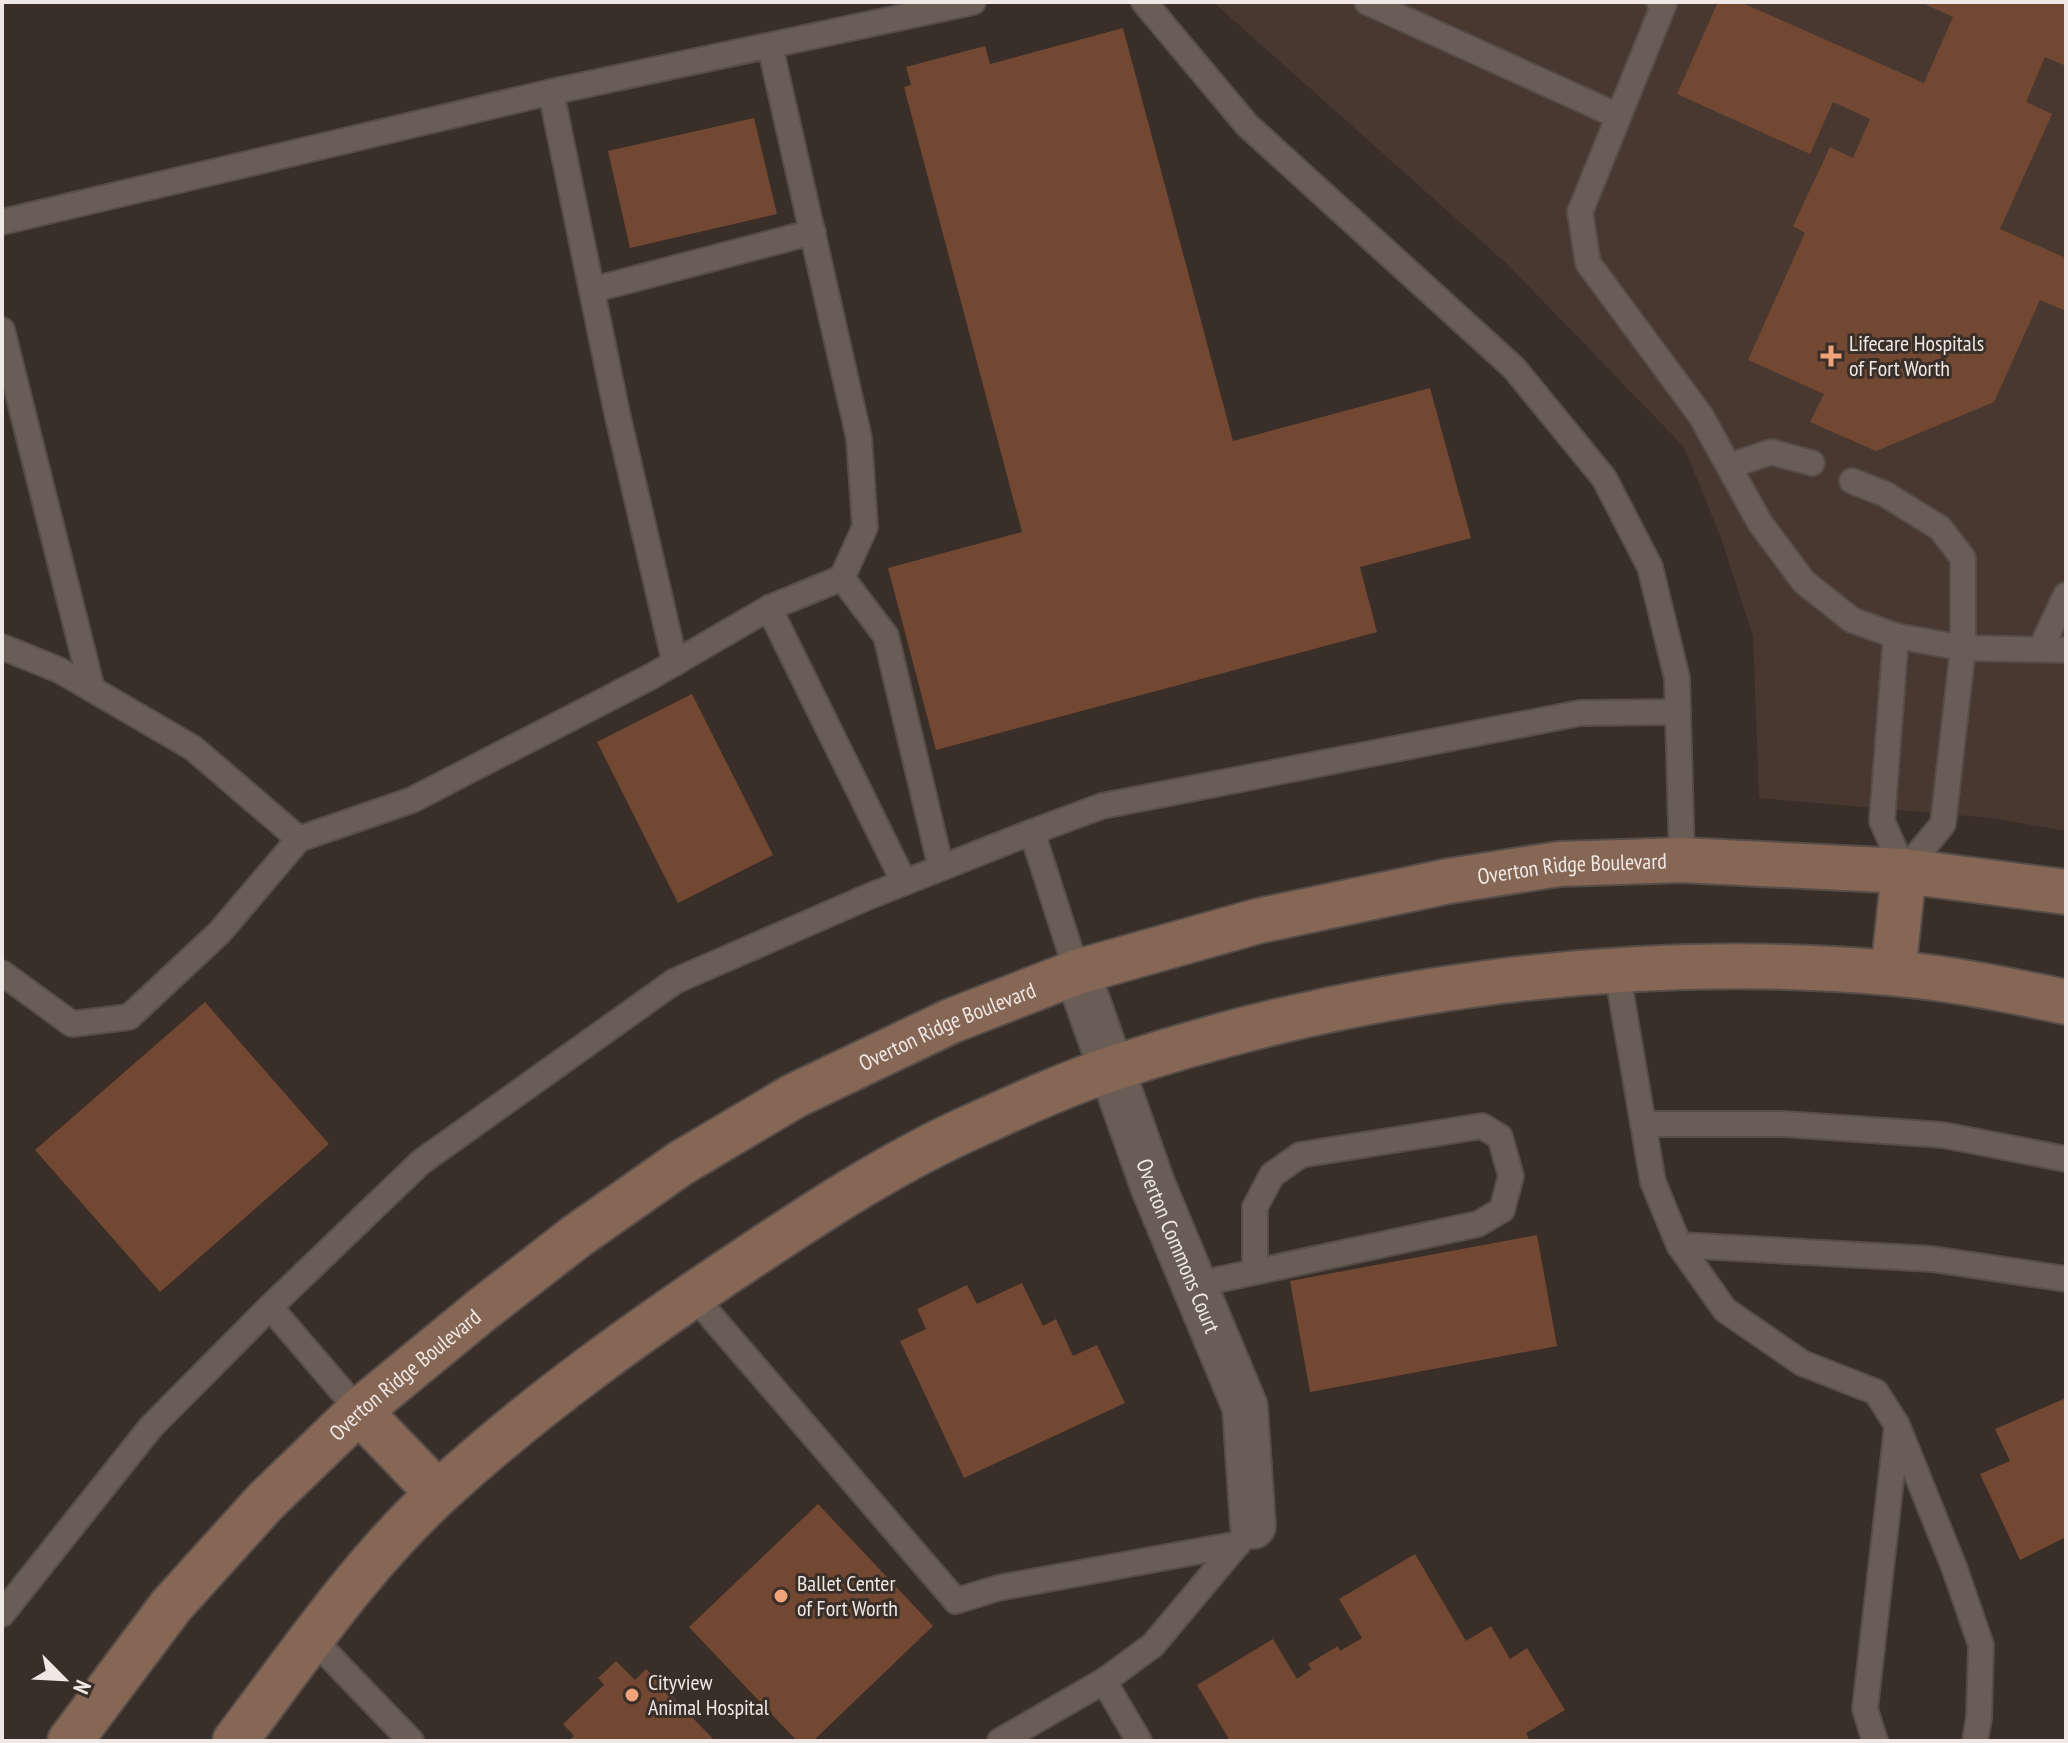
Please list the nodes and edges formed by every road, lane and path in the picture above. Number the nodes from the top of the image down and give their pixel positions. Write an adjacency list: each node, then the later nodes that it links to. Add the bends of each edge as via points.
1 (973, 2): 5 (lane)
2 (1144, 2): 25 (lane, via 1247,125 1514,368 1604,478 1650,567 1677,678)
3 (1367, 2): 7 (lane)
4 (1659, 2): 7 (lane, via 1664,4)
5 (770, 46): 6 (lane); 9 (lane)
6 (551, 92): 8 (lane); 10 (lane)
7 (1618, 116): 13 (lane, via 1580,212 1588,263 1701,416)
8 (2, 222)
9 (813, 232): 10 (lane); 15 (lane, via 859,438 865,527)
10 (592, 290): 23 (lane)
11 (2, 330): 24 (lane)
12 (1812, 463): 13 (lane, via 1771,452)
13 (1729, 466): 18 (lane, via 1760,523 1804,582 1852,620)
14 (1852, 481): 20 (lane, via 1885,494 1940,528 1963,558)
15 (842, 578): 17 (lane); 29 (lane, via 886,636)
16 (2066, 595): 21 (lane)
17 (769, 608): 23 (lane); 31 (lane)
18 (1896, 636): 20 (lane); 30 (lane, via 1882,821)
19 (2, 647): 24 (lane)
20 (1963, 648): 21 (lane); 30 (lane, via 1943,824)
21 (2041, 648): 22 (lane)
22 (2066, 650)
23 (675, 663): 27 (lane, via 412,800)
24 (92, 689): 27 (lane, via 193,748)
25 (1678, 712): 26 (lane, via 1580,713 1102,806); 28 (lane)
26 (1032, 832): 29 (lane); 34 (lane)
27 (299, 839): 35 (lane, via 219,933 129,1017 72,1024)
28 (1682, 860): 30 (street, Overton Ridge Boulevard); 34 (street, Overton Ridge Boulevard, via 1559,864 1449,881 1258,921)
29 (941, 868): 31 (lane)
30 (1904, 871): 32 (street, Overton Ridge Boulevard); 36 (street)
31 (904, 882): 46 (lane, via 675,981 421,1162)
32 (2066, 892)
33 (1617, 971): 36 (street, via 1708,967); 38 (street, via 1530,977 1310,1015); 39 (lane)
34 (1077, 972): 38 (street, Overton Commons Court); 47 (street, Overton Ridge Boulevard, via 951,1021 794,1096 681,1163 565,1245)
35 (2, 973)
36 (1893, 973): 37 (street)
37 (2066, 1002)
38 (1110, 1069): 44 (street, Overton Commons Court); 45 (street, via 974,1125 887,1171)
39 (1643, 1124): 40 (lane, via 1784,1124 1943,1135); 41 (lane, via 1653,1182)
40 (2066, 1159)
41 (1679, 1245): 43 (lane, via 1932,1259); 48 (lane, via 1725,1310 1802,1363 1876,1392)
42 (1255, 1272): 42 (lane, via 1478,1224 1502,1210 1511,1176 1500,1137 1482,1126 1300,1155 1272,1175 1255,1207); 44 (lane)
43 (2066, 1279)
44 (1194, 1285): 50 (street, Overton Commons Court, via 1245,1407)
45 (692, 1294): 49 (street, via 555,1395); 50 (lane, via 956,1601)
46 (270, 1307): 47 (lane); 51 (lane, via 151,1427)
47 (359, 1411): 49 (street); 54 (street, Overton Ridge Boulevard, via 265,1502 171,1606)
48 (1897, 1425): 59 (lane, via 1865,1709); 60 (lane, via 1981,1645)
49 (438, 1493): 52 (street)
50 (1246, 1535): 53 (lane, via 1153,1645)
51 (2, 1614)
52 (312, 1638): 55 (street); 56 (lane)
53 (1104, 1681): 57 (lane); 58 (lane)
54 (70, 1741)
55 (235, 1741)
56 (411, 1741)
57 (1000, 1741)
58 (1139, 1741)
59 (1875, 1741)
60 (1975, 1741)

